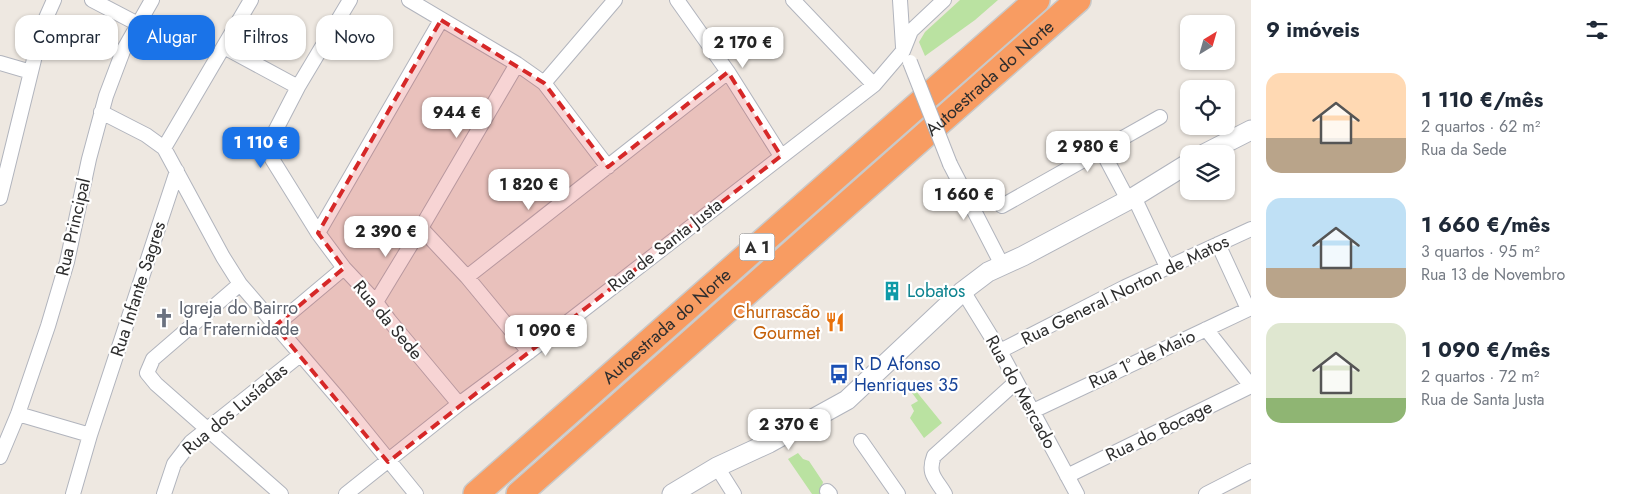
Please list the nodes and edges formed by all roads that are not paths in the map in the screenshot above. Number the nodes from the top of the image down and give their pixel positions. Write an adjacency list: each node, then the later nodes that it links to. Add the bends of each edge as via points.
1 (54, 0): 22 (street, via 42,27)
2 (92, 0): 15 (street)
3 (152, 0): 14 (street, Rua Principal)
4 (251, 0): 18 (street)
5 (350, 0): 26 (street, Rua da Sede)
6 (409, 0): 16 (street)
7 (615, 0): 24 (street)
8 (678, 0): 23 (street)
9 (793, 0): 25 (street)
10 (900, 0): 19 (street)
11 (944, 0): 19 (street, Rua de Santa Justa, via 911,31)
12 (1037, 0): 76 (highway, Autoestrada do Norte / A 1)
13 (1078, 0): 77 (highway, Autoestrada do Norte / A 1)
14 (143, 15)
15 (128, 19)
16 (441, 20): 21 (street); 42 (street)
17 (128, 42): 27 (street, Rua Principal)
18 (224, 47): 26 (street); 31 (street)
19 (906, 56): 25 (street, Rua de Santa Justa); 44 (street, bridge, via 950,164)
20 (0, 63): 22 (street)
21 (517, 64): 24 (street); 40 (street)
22 (31, 72): 37 (street)
23 (728, 72): 33 (street); 34 (street)
24 (544, 83): 34 (street)
25 (874, 85): 33 (street, Rua de Santa Justa)
26 (298, 87): 42 (street, Rua da Sede, via 269,143 272,159)
27 (102, 112): 31 (street); 61 (street, Rua Principal, via 67,262)
28 (1160, 117): 32 (street)
29 (1251, 130): 30 (street)
30 (1222, 145)
31 (164, 148): 36 (street)
32 (1102, 149): 38 (street); 39 (street)
33 (782, 156): 55 (street, Rua de Santa Justa)
34 (608, 168): 47 (street)
35 (1180, 168): 38 (street)
36 (177, 171): 48 (street); 63 (street, Rua Infante Sagres)
37 (0, 198)
38 (1131, 198): 44 (street); 45 (street)
39 (1002, 206)
40 (421, 228): 47 (street); 50 (street)
41 (1251, 229): 43 (street, Rua General Norton de Matos)
42 (318, 233): 46 (street, Rua da Sede)
43 (1218, 244): 45 (street, Rua General Norton de Matos); 51 (street)
44 (1002, 265): 49 (street)
45 (1167, 267): 54 (street, Rua General Norton de Matos)
46 (344, 268): 50 (street, Rua da Sede); 52 (street)
47 (467, 277): 55 (street)
48 (240, 284): 52 (street); 62 (street, via 154,359 147,373)
49 (963, 291): 54 (street, Rua do Mercado); 67 (street, via 847,400)
50 (376, 302): 59 (street, Rua da Sede)
51 (1250, 308): 53 (street, Rua 1º de Maio)
52 (275, 326): 56 (street)
53 (1206, 329): 58 (street); 60 (street, Rua 1º de Maio)
54 (1000, 351): 57 (street, Rua do Mercado)
55 (529, 352): 59 (street, Rua de Santa Justa)
56 (300, 355): 62 (street, Rua dos Lusíadas); 66 (street)
57 (1016, 382): 60 (street, Rua do Mercado); 70 (street, via 934,456 931,472)
58 (1251, 386): 69 (street, Rua do Bocage)
59 (459, 404): 66 (street, Rua de Santa Justa)
60 (1033, 411): 69 (street, Rua do Mercado)
61 (18, 414): 63 (street); 65 (street, Rua Principal)
62 (207, 428): 72 (street, Rua dos Lusíadas, via 174,464); 73 (street)
63 (90, 435): 71 (street, Rua Infante Sagres)
64 (862, 441): 80 (street)
65 (0, 457)
66 (388, 462): 74 (street, Rua de Santa Justa); 75 (street)
67 (717, 467): 78 (street); 79 (street)
68 (1251, 471): 82 (street)
69 (1067, 476): 81 (street, Rua do Mercado)
70 (943, 493)
71 (73, 494)
72 (164, 494)
73 (281, 494)
74 (346, 494)
75 (416, 494)
76 (476, 494)
77 (519, 494)
78 (672, 494)
79 (734, 494)
80 (898, 494)
81 (1077, 494)
82 (1206, 494)

